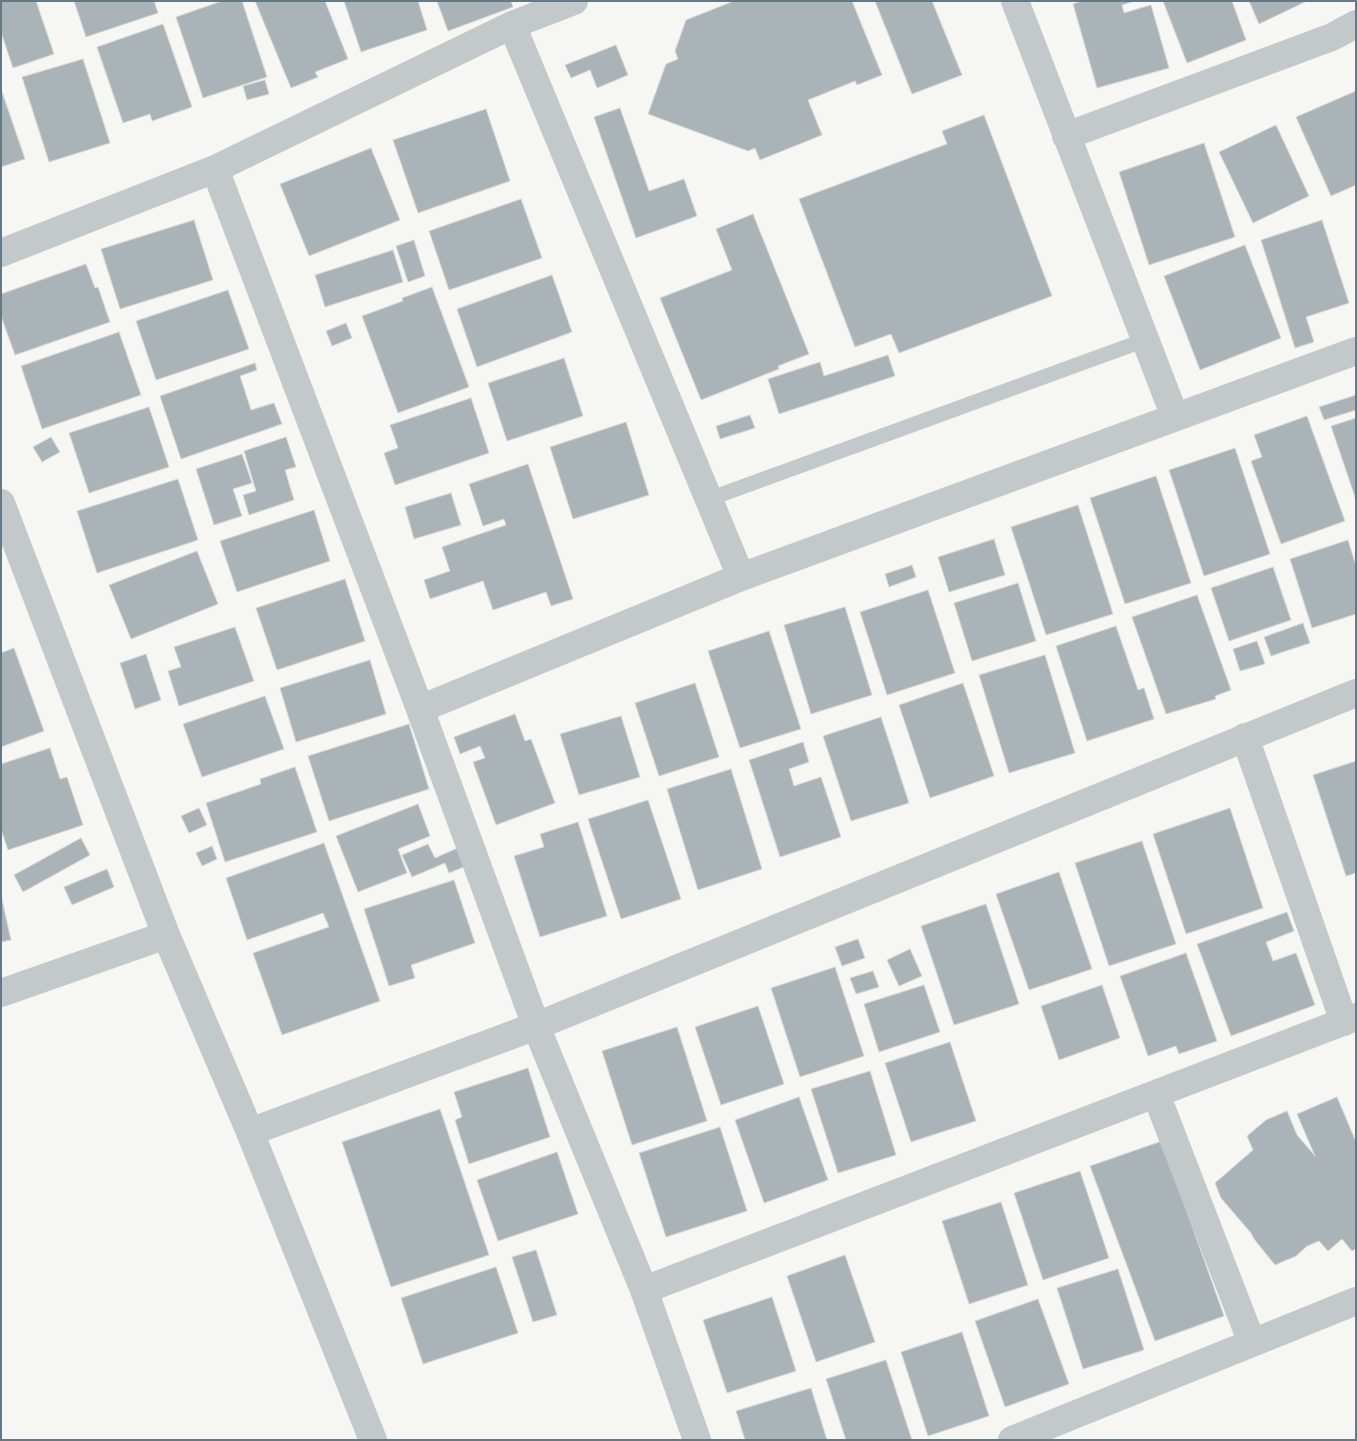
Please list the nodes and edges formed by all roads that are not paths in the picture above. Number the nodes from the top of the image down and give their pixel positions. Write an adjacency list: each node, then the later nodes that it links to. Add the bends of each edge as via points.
1 (574, 1): 4 (street)
2 (1015, 1): 5 (street)
3 (1356, 24): 5 (street, via 1332,37)
4 (512, 25): 6 (street); 11 (street)
5 (1066, 136): 8 (street)
6 (214, 169): 7 (street); 15 (street)
7 (1, 253)
8 (1145, 340): 10 (street); 11 (lane)
9 (1356, 351): 10 (street)
10 (1175, 417): 13 (street)
11 (709, 499): 13 (street)
12 (1, 502): 17 (street)
13 (742, 577): 15 (street)
14 (1356, 692): 16 (street)
15 (420, 710): 20 (street)
16 (1245, 738): 19 (street); 20 (street)
17 (166, 935): 18 (street); 22 (street)
18 (1, 994)
19 (1350, 1019): 21 (street)
20 (536, 1026): 22 (street); 23 (street)
21 (1156, 1094): 23 (street); 25 (street)
22 (250, 1132): 26 (street)
23 (644, 1290): 27 (street)
24 (1356, 1301): 25 (street)
25 (1252, 1343): 28 (street)
26 (373, 1440)
27 (697, 1440)
28 (1012, 1440)

